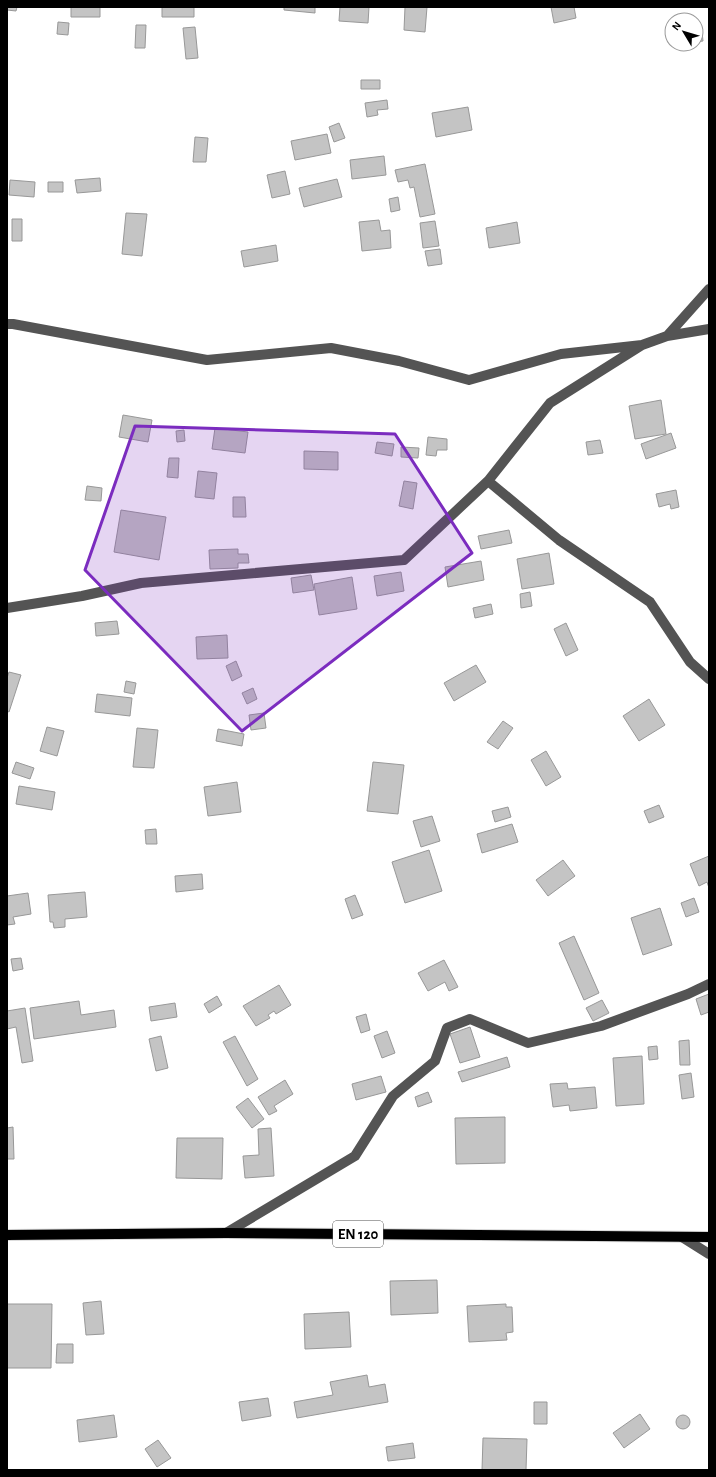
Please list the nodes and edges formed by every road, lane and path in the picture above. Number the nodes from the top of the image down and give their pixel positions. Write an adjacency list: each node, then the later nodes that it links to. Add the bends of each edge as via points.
1 (709, 289): 4 (street)
2 (7, 324): 5 (street, via 207,360 331,348 469,380 561,354)
3 (709, 329): 4 (street)
4 (668, 336): 5 (street)
5 (642, 345): 6 (street, via 550,403)
6 (488, 482): 7 (street, via 404,560 141,583); 8 (street, via 559,540 650,602 690,662)
7 (7, 608)
8 (709, 679)
9 (709, 984): 10 (street, via 601,1026 528,1043 470,1019 447,1028 435,1061 393,1096 355,1156)
10 (226, 1233): 11 (main road, EN 120); 12 (main road, EN 120)
11 (7, 1235)
12 (682, 1237): 13 (main road, EN 120); 14 (street)
13 (709, 1237)
14 (709, 1254)

